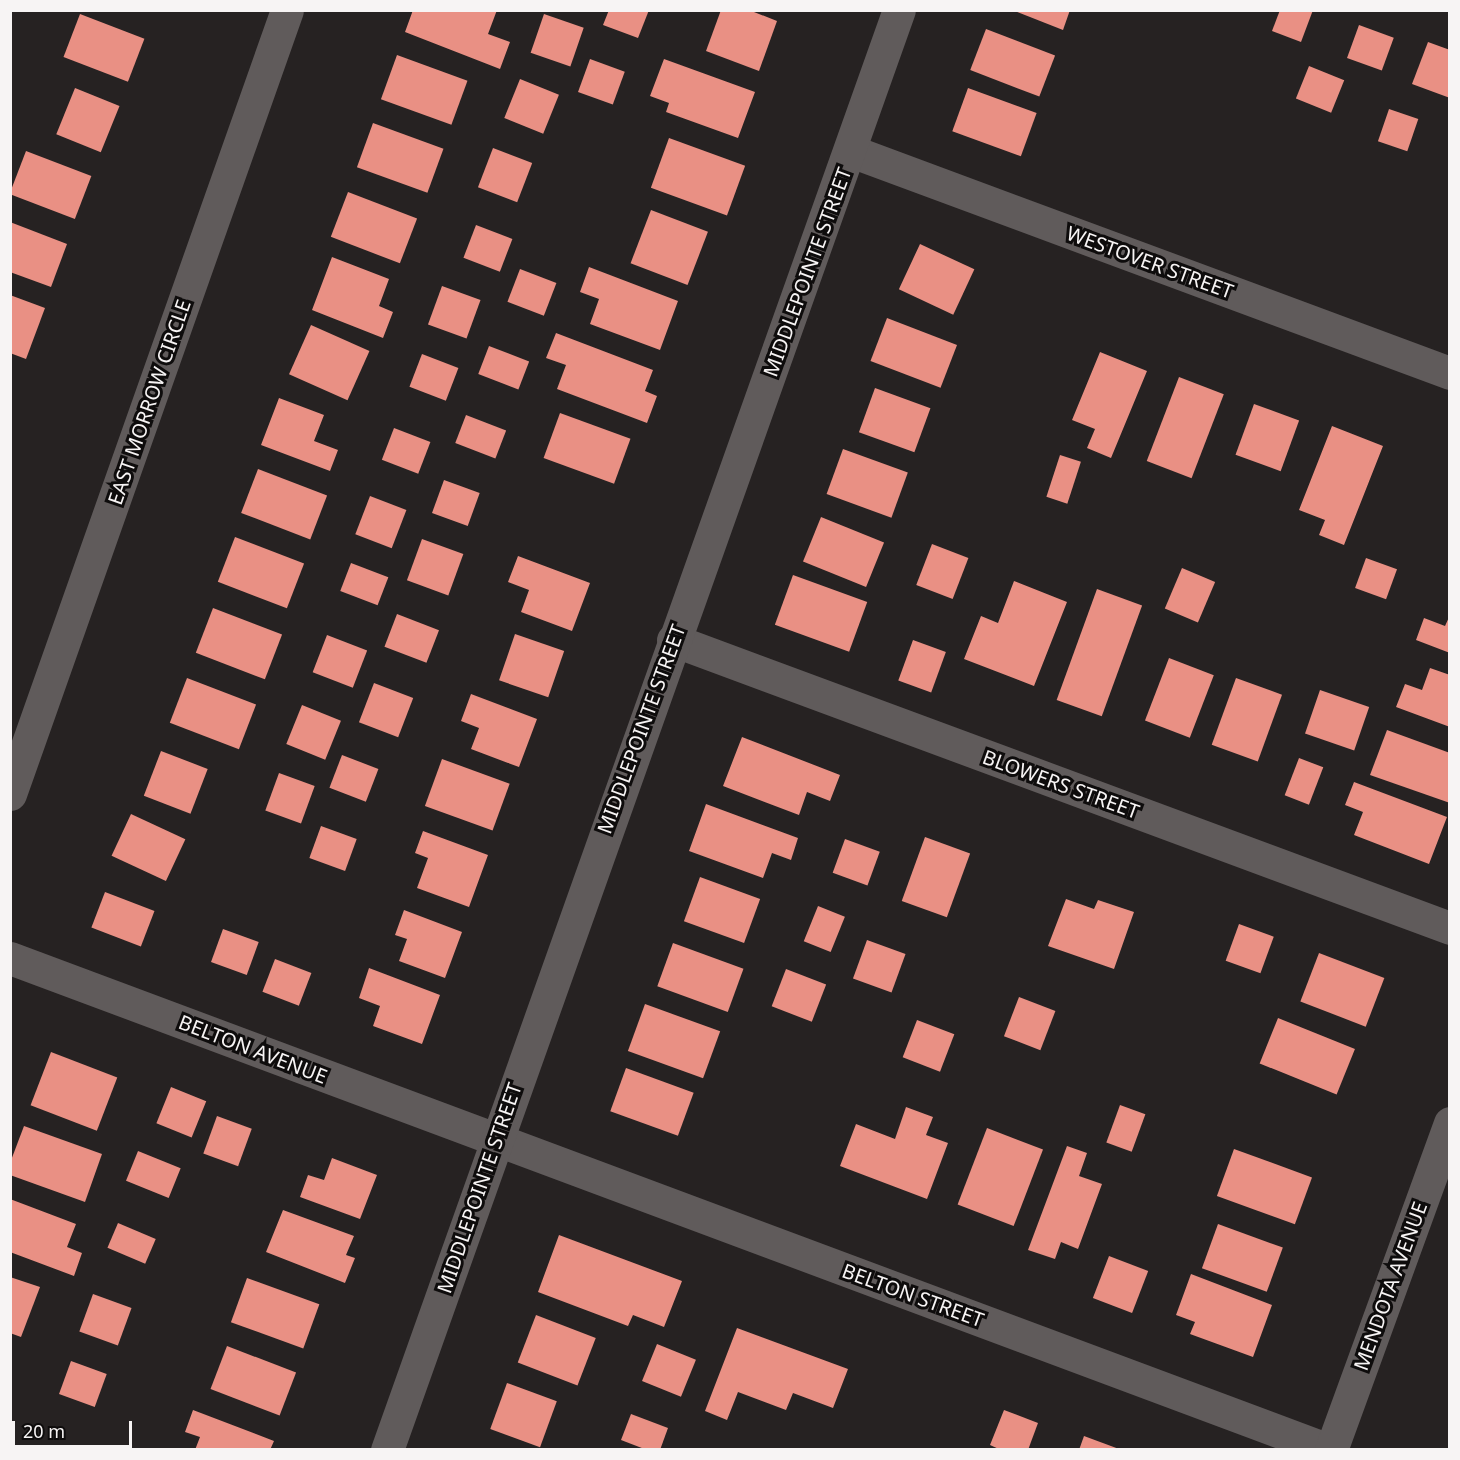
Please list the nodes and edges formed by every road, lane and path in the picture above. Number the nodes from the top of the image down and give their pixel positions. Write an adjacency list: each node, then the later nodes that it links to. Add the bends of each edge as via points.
1 (287, 10): 6 (street, EAST MORROW CIRCLE)
2 (899, 10): 3 (street, MIDDLEPOINTE STREET)
3 (851, 151): 4 (street, WESTOVER STREET); 5 (street, MIDDLEPOINTE STREET)
4 (1449, 373)
5 (673, 640): 7 (street, BLOWERS STREET); 10 (street, MIDDLEPOINTE STREET)
6 (10, 794)
7 (1449, 928)
8 (10, 958): 10 (street, BELTON AVENUE)
9 (1449, 1123): 12 (street, MENDOTA AVENUE)
10 (496, 1140): 11 (street, MIDDLEPOINTE STREET); 12 (street, BELTON STREET)
11 (387, 1449)
12 (1330, 1449)

